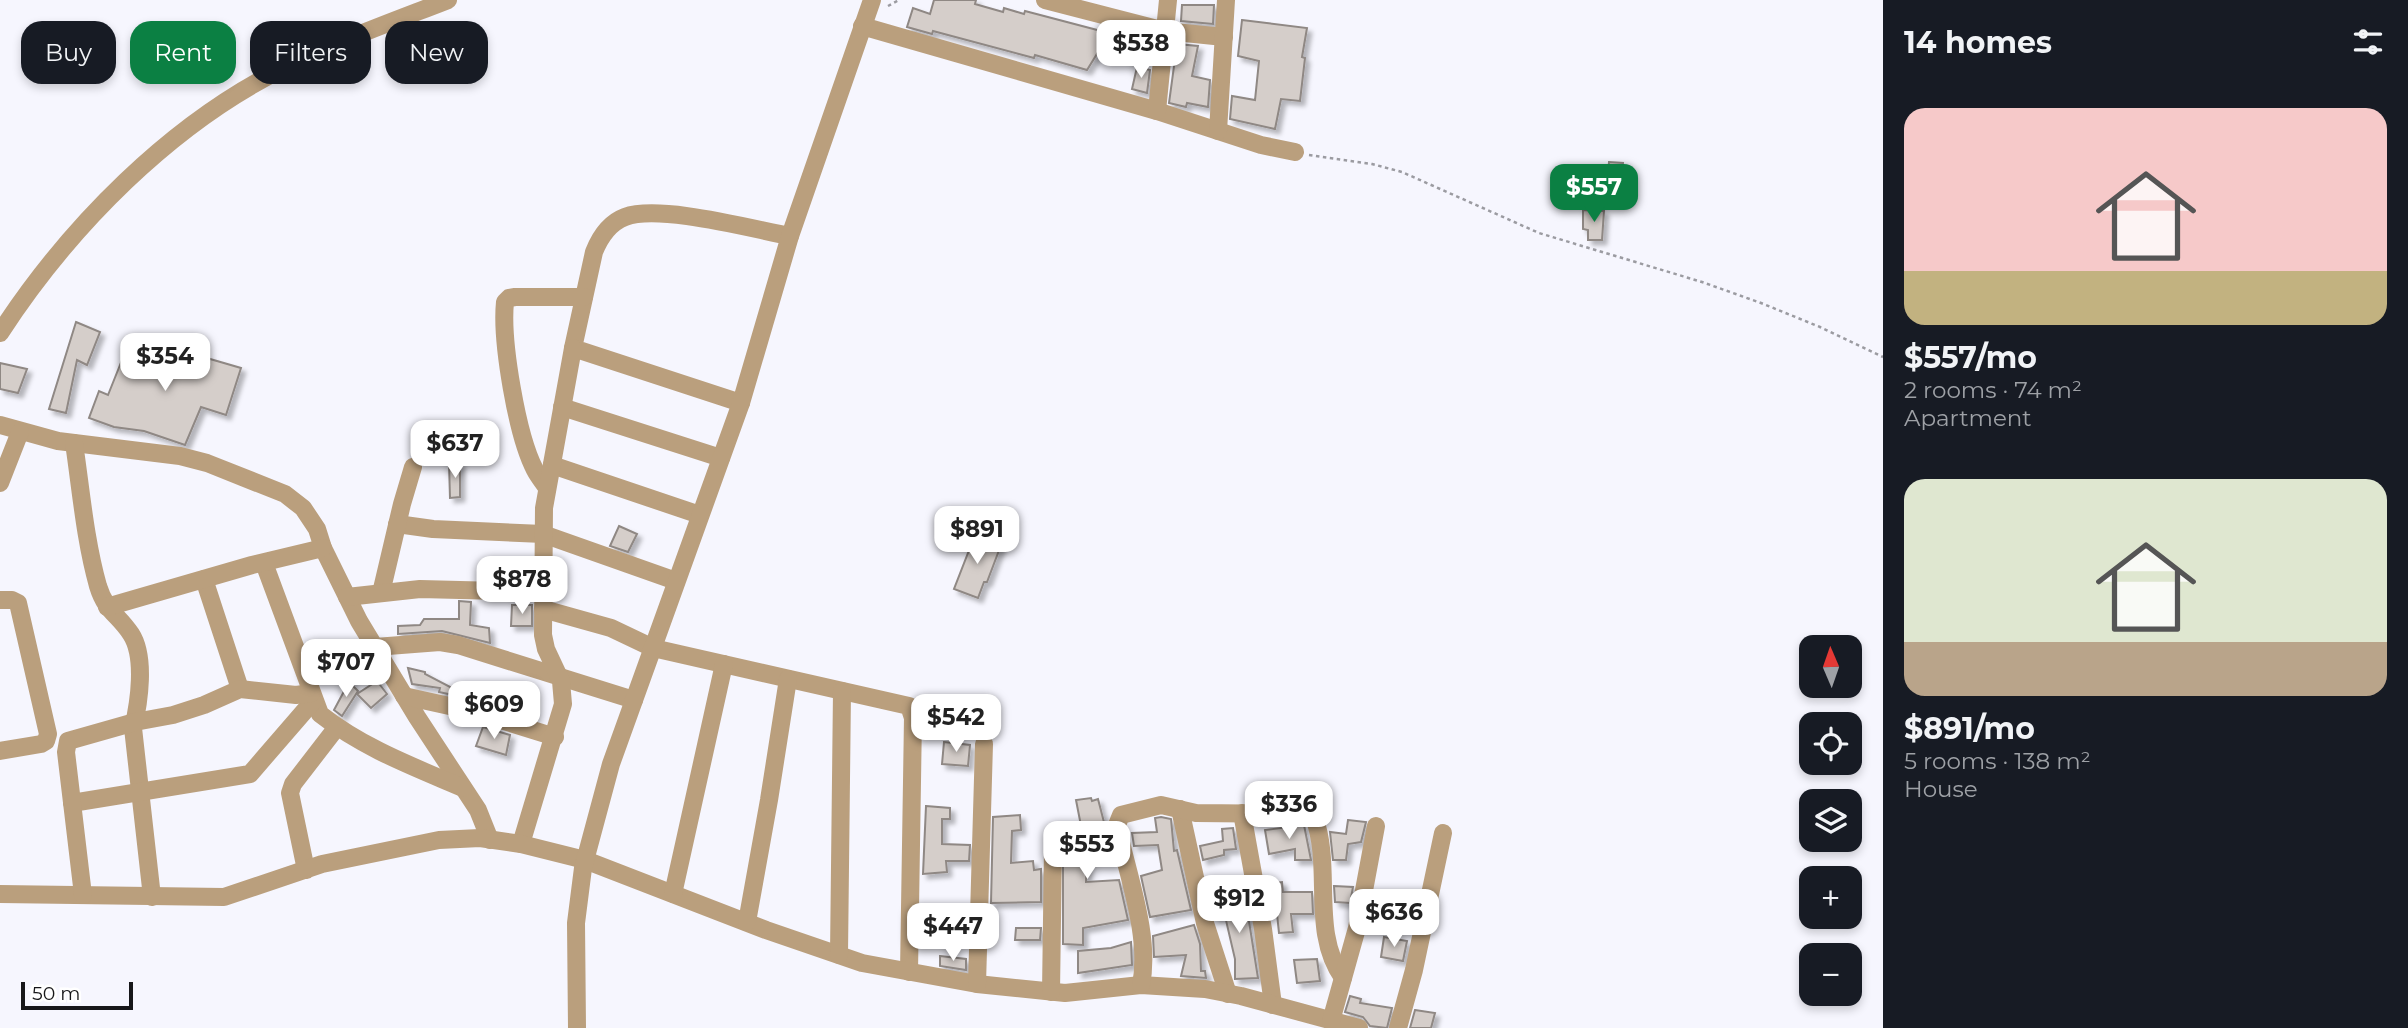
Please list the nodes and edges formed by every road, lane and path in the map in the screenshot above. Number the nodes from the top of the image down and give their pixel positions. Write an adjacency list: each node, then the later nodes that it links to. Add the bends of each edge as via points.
1 (449, 0): 14 (street, via 284,68 209,111 95,212 25,294)
2 (872, 0): 6 (street)
3 (1045, 0): 7 (street)
4 (1168, 0): 7 (street)
5 (1226, 0): 8 (street)
6 (862, 26): 9 (street); 12 (street)
7 (1165, 31): 8 (street); 9 (street)
8 (1224, 37): 10 (street)
9 (1157, 111): 10 (street)
10 (1218, 131): 11 (street)
11 (1295, 152): 16 (path, via 1402,172 1539,233 1761,303)
12 (790, 236): 13 (street, via 662,214 627,216 611,226 598,243); 17 (street)
13 (584, 297): 15 (street); 26 (street, via 515,297 505,302 505,346 520,429 534,469)
14 (0, 333)
15 (573, 348): 17 (street); 18 (street)
16 (1883, 358)
17 (741, 403): 22 (street)
18 (562, 407): 22 (street); 23 (street)
19 (0, 425): 20 (street)
20 (20, 432): 21 (street); 25 (street)
21 (74, 443): 30 (street, via 180,456 285,494 310,516); 38 (street, via 97,582)
22 (721, 458): 27 (street)
23 (552, 465): 26 (street); 27 (street)
24 (413, 467): 28 (street)
25 (0, 483)
26 (547, 488): 29 (street)
27 (700, 515): 33 (street)
28 (397, 524): 29 (street); 34 (street)
29 (543, 534): 33 (street); 37 (street)
30 (323, 548): 31 (street); 35 (street)
31 (264, 563): 32 (street); 46 (street)
32 (204, 579): 38 (street); 44 (street)
33 (676, 581): 40 (street)
34 (381, 593): 35 (street); 37 (street, via 420,589)
35 (347, 597): 39 (street)
36 (0, 600): 53 (street, via 18,603 47,734 41,744)
37 (543, 601): 40 (street); 42 (street, via 543,635)
38 (107, 607): 49 (street, via 131,634 137,650 140,687)
39 (375, 647): 42 (street, via 458,645); 47 (street)
40 (653, 648): 41 (street); 48 (street)
41 (724, 664): 43 (street); 67 (street)
42 (559, 678): 48 (street); 51 (street, via 563,704)
43 (788, 679): 45 (street); 70 (street)
44 (240, 689): 46 (street); 49 (street, via 173,715)
45 (842, 691): 71 (street); 72 (street, via 909,706 913,712)
46 (313, 696): 50 (street, via 320,714); 55 (street, via 250,774)
47 (404, 696): 51 (street); 54 (street)
48 (634, 701): 64 (street)
49 (135, 722): 55 (street); 56 (street, via 68,741)
50 (337, 727): 54 (street, via 374,749); 65 (street, via 290,793)
51 (555, 737): 62 (street)
52 (984, 744): 74 (street)
53 (0, 751)
54 (463, 788): 61 (street)
55 (140, 792): 56 (street); 69 (street)
56 (72, 803): 68 (street)
57 (1180, 809): 58 (street); 75 (street, via 1154,806 1121,815 1116,825 1140,929); 77 (street, via 1205,923)
58 (1242, 813): 73 (street, via 1314,817 1330,954); 78 (street)
59 (1376, 826): 73 (street)
60 (1443, 833): 82 (street)
61 (490, 839): 62 (street); 65 (street, via 439,840)
62 (521, 844): 64 (street)
63 (1053, 847): 76 (street)
64 (585, 860): 67 (street); 80 (street, via 576,923)
65 (306, 870): 69 (street, via 224,897)
66 (0, 894): 68 (street)
67 (673, 894): 70 (street)
68 (83, 895): 69 (street)
69 (152, 897)
70 (747, 922): 71 (street)
71 (839, 955): 72 (street)
72 (909, 972): 74 (street)
73 (1343, 978): 79 (street)
74 (977, 984): 76 (street)
75 (1140, 985): 76 (street); 77 (street)
76 (1051, 992)
77 (1228, 993): 78 (street)
78 (1273, 1005): 79 (street)
79 (1331, 1021): 81 (street)
80 (577, 1028)
81 (1359, 1028)
82 (1398, 1028)

